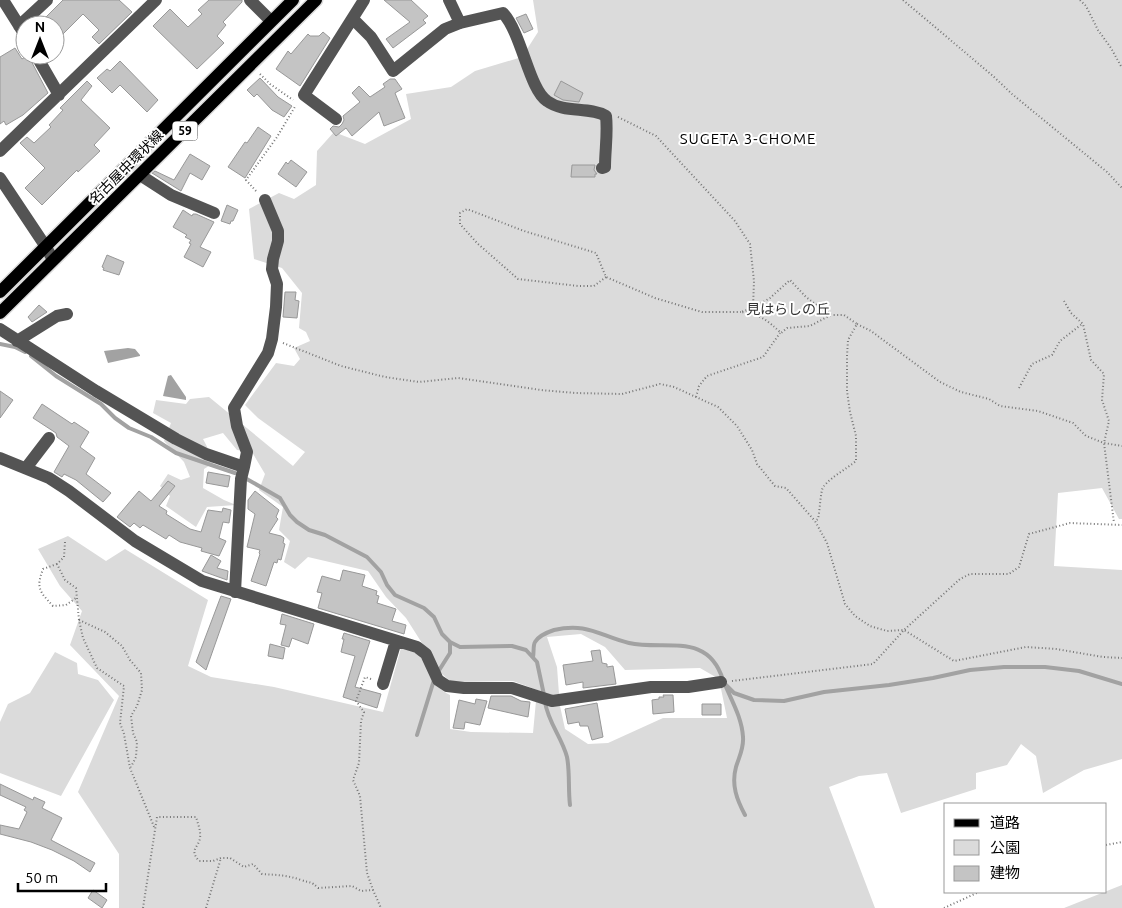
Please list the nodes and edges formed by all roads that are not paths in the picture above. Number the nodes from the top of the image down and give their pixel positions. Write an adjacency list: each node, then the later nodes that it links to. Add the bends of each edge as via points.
1 (3, 0): 10 (street)
2 (46, 0): 9 (street)
3 (156, 0): 15 (street)
4 (250, 0): 12 (street)
5 (293, 0): 12 (main road, 名古屋中環状線 / 59)
6 (316, 0): 19 (main road, 名古屋中環状線 / 59)
7 (364, 0): 11 (street)
8 (449, 0): 13 (street)
9 (34, 15)
10 (15, 19)
11 (353, 19): 13 (street, via 371,37 393,71 445,29); 16 (street, via 304,95)
12 (271, 21): 23 (main road, 名古屋中環状線 / 59)
13 (460, 23): 18 (street, via 502,13 523,51 540,94 547,102 606,116 608,130 605,167)
14 (42, 65): 15 (street)
15 (59, 95): 17 (street)
16 (336, 120)
17 (0, 151)
18 (602, 168)
19 (140, 176): 22 (street, via 171,195); 24 (main road, 名古屋中環状線 / 59)
20 (0, 178): 23 (street)
21 (266, 200): 32 (street, via 278,231 272,269 277,284 276,308 268,353 234,408 247,452)
22 (214, 213)
23 (46, 247): 24 (street); 25 (main road, 名古屋中環状線 / 59)
24 (54, 260): 26 (main road, 名古屋中環状線 / 59)
25 (0, 292)
26 (0, 314)
27 (67, 314): 29 (street, via 57,316)
28 (0, 330): 29 (street)
29 (17, 341): 32 (street, via 176,439)
30 (49, 438): 33 (street)
31 (0, 458): 33 (street)
32 (244, 467): 34 (street)
33 (26, 468): 34 (street, via 69,491 182,570)
34 (235, 592): 35 (street)
35 (396, 641): 36 (street, via 417,647 426,654 438,680 447,686 512,688 552,700); 37 (street)
36 (721, 682)
37 (383, 684)

